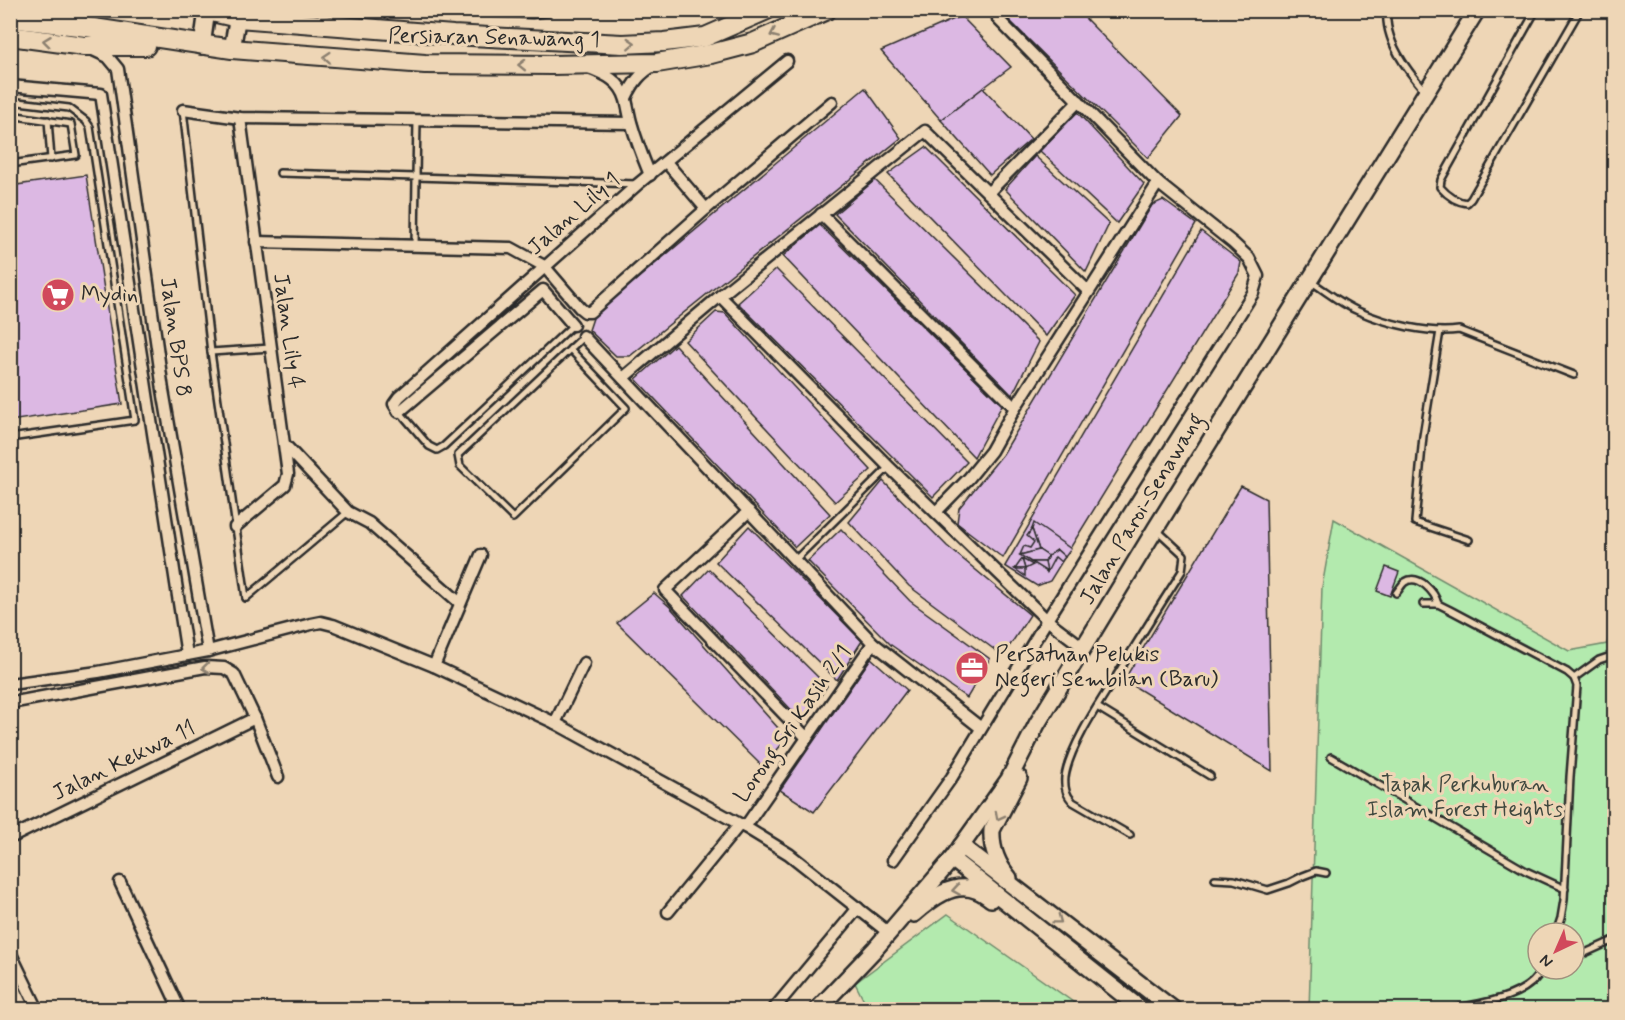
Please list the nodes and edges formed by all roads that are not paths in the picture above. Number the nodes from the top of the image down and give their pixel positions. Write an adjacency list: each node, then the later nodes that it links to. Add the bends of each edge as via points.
1 (202, 10): 11 (main road, Persiaran Senawang 1)
2 (479, 10): 3 (street)
3 (548, 10)
4 (767, 10): 12 (main road, Persiaran Senawang 1, one-way to 4, via 453,35 622,44 705,37)
5 (827, 10): 21 (main road, Persiaran Senawang 1, one-way to 21, via 753,43)
6 (1387, 10): 24 (lane, via 1392,40 1405,67)
7 (1477, 10): 24 (main road, Jalan Paroi-Senawang)
8 (1536, 10): 9 (lane, via 1441,180 1444,192 1460,202 1471,199)
9 (1580, 10)
10 (1606, 10): 13 (lane)
11 (207, 11): 12 (main road, Persiaran Senawang 1); 18 (main road)
12 (238, 14): 19 (main road)
13 (1614, 16)
14 (10, 18): 18 (main road, Persiaran Senawang 1)
15 (998, 19): 27 (street)
16 (10, 36): 17 (main road, one-way to 16)
17 (84, 46): 18 (main road); 80 (street, Jalan BPS 8, via 108,57 118,69 163,390)
18 (202, 46): 19 (main road, Persiaran Senawang 1)
19 (232, 49): 22 (main road, Persiaran Senawang 1, one-way to 19, via 425,64)
20 (787, 61): 36 (street, Jalan Lily 1)
21 (657, 63): 22 (main road, Persiaran Senawang 1); 25 (street, via 639,76)
22 (580, 65): 25 (street, via 614,81)
23 (10, 86): 81 (street, via 101,94)
24 (1426, 93): 49 (main road, Jalan Paroi-Senawang)
25 (626, 98): 34 (street)
26 (10, 101): 62 (lane, via 69,108 90,127 135,420)
27 (1079, 101): 41 (street); 43 (street)
28 (832, 102): 44 (street)
29 (183, 110): 31 (street); 57 (lane)
30 (10, 115): 32 (lane)
31 (240, 118): 33 (street); 46 (street, Jalan Lily 4)
32 (48, 120): 35 (lane); 35 (lane, via 71,124 76,155)
33 (417, 120): 34 (street); 40 (lane)
34 (631, 123): 39 (street)
35 (51, 159): 37 (lane)
36 (666, 162): 39 (street, Jalan Lily 1); 44 (street)
37 (10, 164)
38 (280, 173): 40 (lane)
39 (650, 175): 42 (street, Jalan Lily 1)
40 (417, 177): 42 (lane); 47 (lane)
41 (1158, 183): 50 (street); 77 (street, via 1233,243 1249,258 1258,276 1253,293)
42 (638, 184): 48 (street, Jalan Lily 1)
43 (988, 193): 45 (street, via 926,131); 50 (street)
44 (706, 209): 48 (street, via 590,312 580,308)
45 (821, 214): 51 (street); 61 (street)
46 (256, 242): 47 (street); 55 (street, Jalan Lily 4)
47 (415, 244): 48 (street, via 511,248)
48 (544, 266): 60 (street, Jalan Lily 1, via 399,397)
49 (1309, 280): 53 (lane, via 1357,311 1403,326); 69 (main road, Jalan Paroi-Senawang)
50 (1088, 291): 61 (street)
51 (720, 296): 59 (street); 64 (street)
52 (573, 325): 60 (street, via 543,290); 60 (lane, via 437,450 429,446)
53 (1440, 331): 58 (lane, via 1459,330); 70 (lane, via 1423,435 1415,522)
54 (583, 336): 56 (lane); 59 (street)
55 (271, 348): 57 (lane); 63 (street, Jalan Lily 4)
56 (570, 349): 56 (lane, via 458,454 460,466 513,518 626,408)
57 (211, 352): 68 (lane)
58 (1574, 375)
59 (623, 378): 66 (street)
60 (397, 408)
61 (1014, 408): 67 (street, via 991,451)
62 (10, 438)
63 (284, 445): 65 (street); 68 (street, Jalan Lily 4, via 288,474 285,485)
64 (889, 467): 67 (street); 72 (lane)
65 (348, 512): 68 (lane, via 246,598); 74 (street, via 369,523)
66 (749, 512): 72 (street); 93 (street, via 665,590)
67 (936, 512): 77 (street)
68 (235, 526)
69 (1156, 528): 79 (main road, Jalan Paroi-Senawang); 88 (lane, via 1185,555 1182,571)
70 (1469, 540)
71 (481, 555): 74 (street)
72 (795, 560): 78 (street)
73 (1396, 593): 76 (lane, via 1404,582 1413,579 1429,589)
74 (460, 603): 84 (street)
75 (1424, 604): 76 (lane)
76 (1438, 604): 85 (lane)
77 (1047, 620): 79 (street); 92 (street)
78 (873, 643): 92 (street); 93 (street, Lorong Sri Kasih 2/1)
79 (1084, 648): 91 (main road, Jalan Paroi-Senawang)
80 (208, 651): 81 (street); 84 (street, via 321,622)
81 (187, 655): 86 (street)
82 (1614, 655): 85 (lane, via 1599,660)
83 (584, 663): 90 (street)
84 (434, 666): 90 (street)
85 (1574, 678): 105 (lane, via 1577,686)
86 (10, 684)
87 (10, 703): 89 (street, one-way to 87, via 234,674 215,666)
88 (1096, 707): 95 (lane); 98 (lane, via 1068,766 1067,796)
89 (255, 718): 96 (street); 99 (street, Jalan Kekwa 11)
90 (555, 723): 97 (street)
91 (1037, 724): 100 (main road, Jalan Paroi-Senawang, via 1009,778); 106 (main road, one-way to 106, via 1029,760 992,830 995,857)
92 (981, 728): 101 (street, via 952,777)
93 (807, 738): 97 (street, Lorong Sri Kasih 2/1)
94 (1331, 757): 105 (lane, via 1526,871)
95 (1210, 776)
96 (278, 777)
97 (742, 826): 107 (street, via 789,854); 108 (street, Lorong Sri Kasih 2/1)
98 (1130, 835)
99 (10, 838)
100 (957, 853): 106 (main road); 110 (main road, Jalan Paroi-Senawang); 111 (main road)
101 (892, 860)
102 (1326, 873): 103 (lane, via 1316,872 1268,890)
103 (1215, 879)
104 (120, 882): 118 (street)
105 (1565, 889): 109 (lane)
106 (1023, 894): 122 (main road, one-way to 122)
107 (858, 908): 110 (street); 119 (street)
108 (668, 912)
109 (1560, 921)
110 (889, 933): 113 (main road, Jalan Paroi-Senawang)
111 (1044, 933): 113 (main road, one-way to 113, via 978,890 965,888 947,891 927,903); 121 (main road)
112 (1614, 940): 115 (lane)
113 (876, 949): 120 (main road, Jalan Paroi-Senawang)
114 (10, 952): 117 (street)
115 (1586, 953)
116 (1533, 981): 123 (lane, via 1512,995)
117 (38, 1010)
118 (180, 1010)
119 (773, 1010)
120 (817, 1010)
121 (1142, 1010)
122 (1174, 1010)
123 (1448, 1010)

